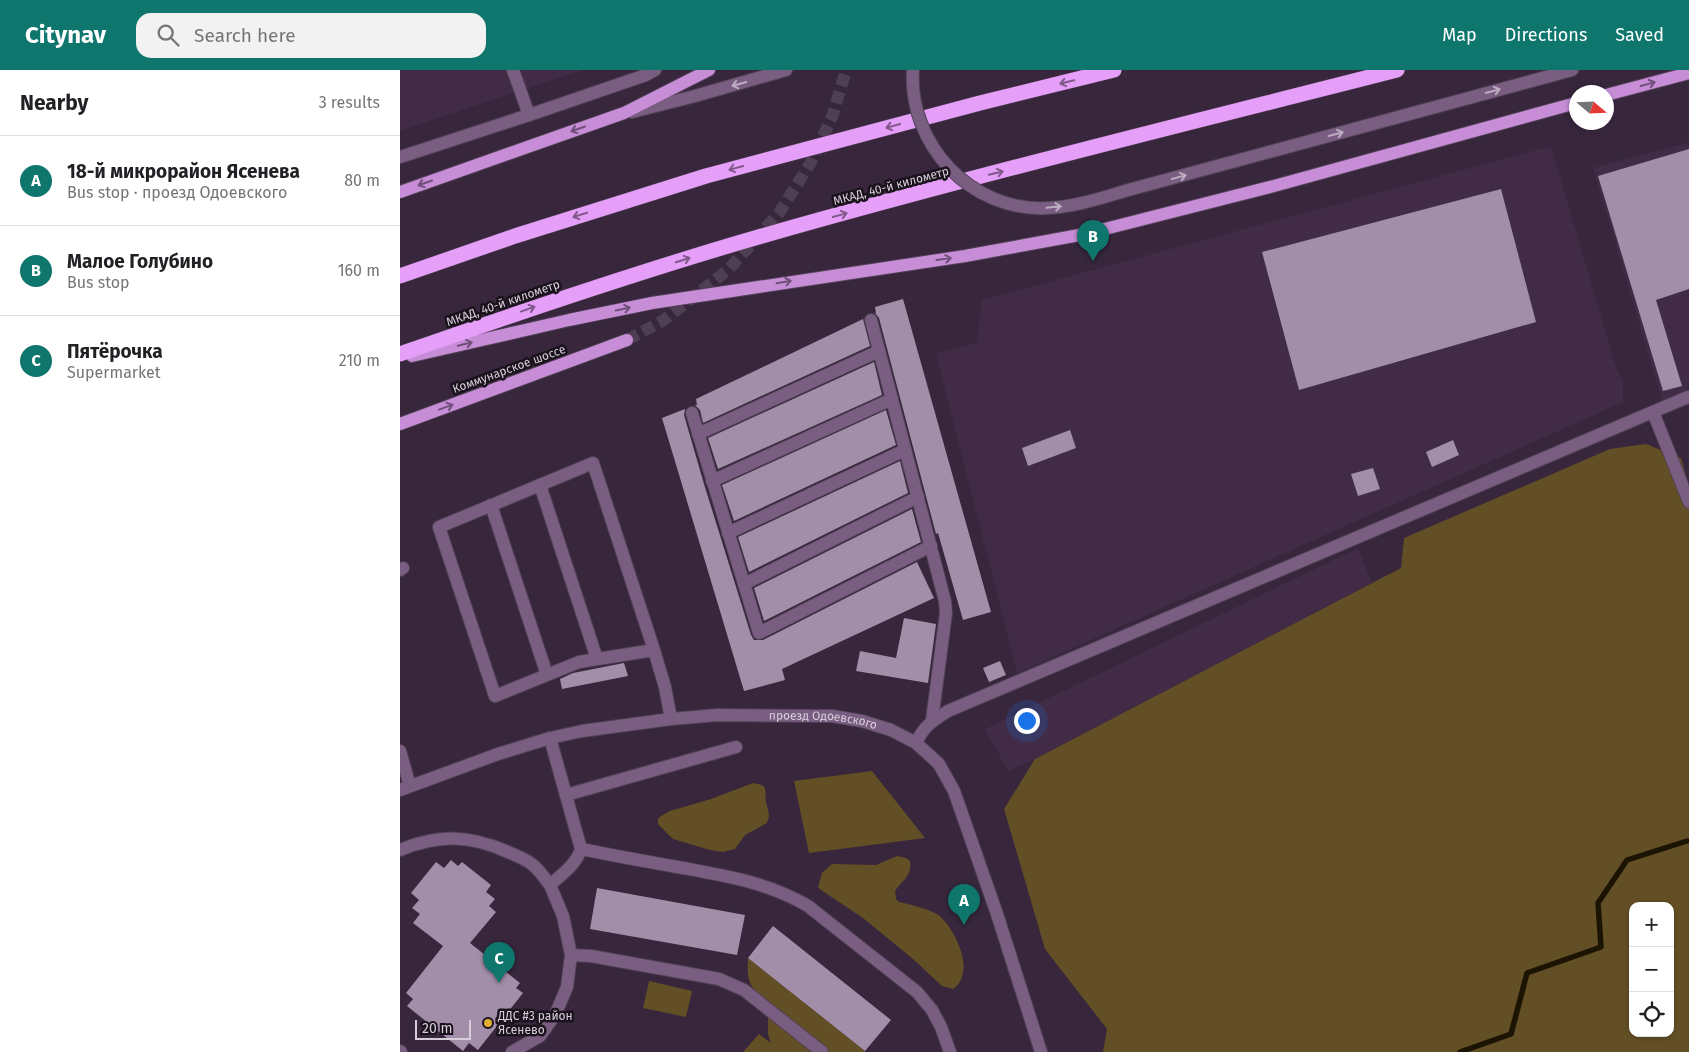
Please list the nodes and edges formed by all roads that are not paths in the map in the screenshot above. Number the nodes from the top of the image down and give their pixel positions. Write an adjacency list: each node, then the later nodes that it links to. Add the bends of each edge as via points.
1 (514, 70): 13 (street)
2 (654, 70): 13 (street)
3 (709, 70): 12 (main road)
4 (786, 70): 12 (street, one-way to 12)
5 (913, 70): 8 (street, one-way to 8, bridge, via 915,104 921,126 945,164 961,180 1001,202 1046,208 1068,206 1132,190)
6 (1114, 70): 16 (highway, one-way to 16, via 706,176)
7 (1397, 70): 20 (highway, МКАД, 40-й километр, one-way to 7, via 538,305 761,236)
8 (1572, 70)
9 (1689, 73): 10 (main road, one-way to 9)
10 (1614, 93)
11 (1569, 105): 21 (main road, one-way to 11, via 652,303 965,256 1085,234)
12 (624, 113): 15 (main road, one-way to 15)
13 (529, 115): 14 (street)
14 (400, 157)
15 (400, 192)
16 (400, 276)
17 (871, 320): 19 (street)
18 (627, 340): 26 (main road, Коммунарское шоссе, one-way to 18)
19 (879, 351): 23 (street); 27 (street)
20 (400, 354)
21 (400, 359)
22 (1689, 397): 24 (street)
23 (892, 399): 28 (street); 29 (street)
24 (1653, 412): 32 (street); 41 (street)
25 (692, 413): 27 (street)
26 (400, 424)
27 (698, 434): 29 (street)
28 (905, 450): 31 (street); 34 (street)
29 (712, 481): 34 (street)
30 (540, 485): 33 (street); 37 (street, via 593,463); 38 (street)
31 (918, 497): 35 (street); 36 (street)
32 (1689, 502)
33 (491, 505): 39 (street); 39 (street, via 439,527 495,696)
34 (728, 533): 36 (street)
35 (931, 546): 36 (street, via 759,633); 41 (street, via 946,613)
36 (744, 584)
37 (654, 650): 38 (street); 40 (street)
38 (597, 659): 39 (street)
39 (547, 675)
40 (671, 719): 42 (street, проезд Одоевского); 43 (street, проезд Одоевского, via 717,715 832,716 884,728)
41 (932, 720): 43 (street)
42 (550, 738): 46 (street, проезд Одоевского); 47 (street)
43 (916, 743): 55 (street, проезд Одоевского, via 939,764 954,791)
44 (736, 747): 47 (street)
45 (400, 751): 46 (street)
46 (405, 788)
47 (566, 796): 48 (street)
48 (581, 849): 50 (street, via 572,865); 54 (street, via 734,877 778,890 808,906 917,992 932,1010)
49 (400, 850): 50 (street, via 435,839 458,838 488,843 535,866)
50 (550, 885): 51 (street, via 563,916)
51 (571, 955): 52 (street, via 567,987 555,1015 540,1036); 53 (street, via 591,956 734,984)
52 (512, 1052)
53 (822, 1052)
54 (950, 1052)
55 (1041, 1052)

